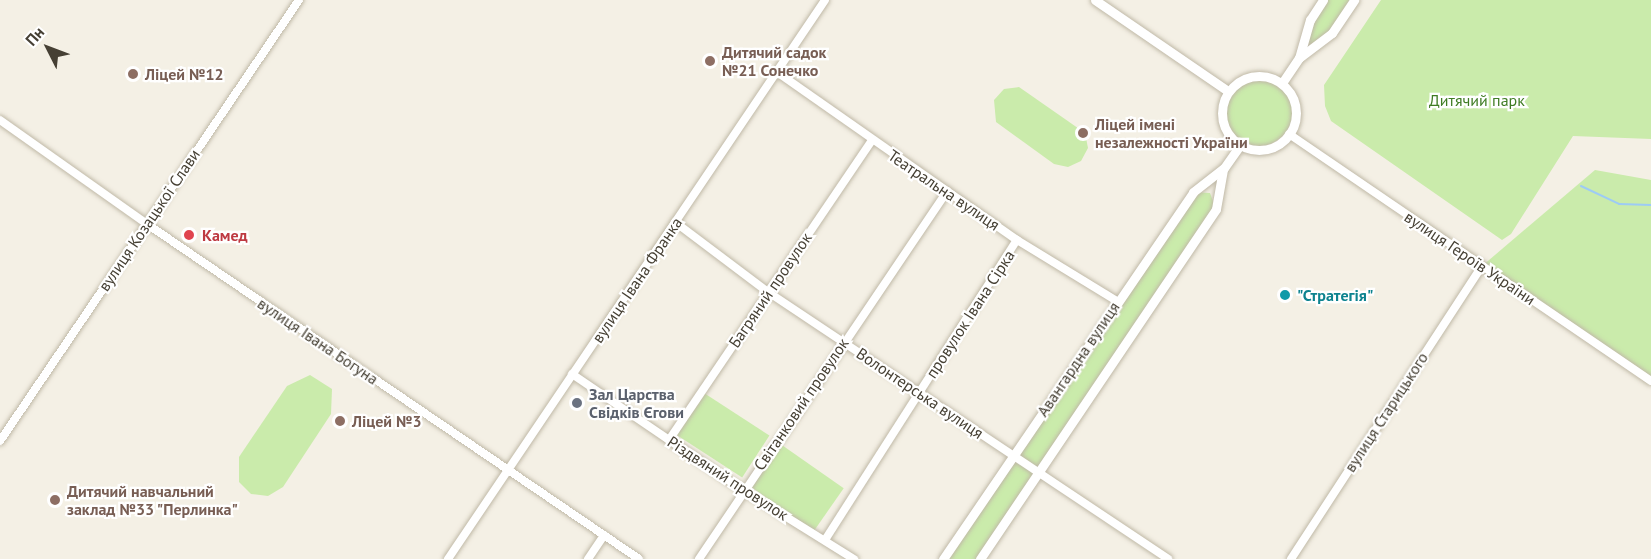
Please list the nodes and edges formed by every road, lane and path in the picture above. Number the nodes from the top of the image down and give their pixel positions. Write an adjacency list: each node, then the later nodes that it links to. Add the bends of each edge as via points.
1 (299, 0): 17 (street, вулиця Козацької Слави)
2 (825, 0): 7 (street, вулиця Івана Франка)
3 (1095, 0): 9 (street)
4 (1323, 0): 6 (street, via 1310,20)
5 (1354, 0): 6 (street, via 1332,33)
6 (1299, 58): 8 (street)
7 (777, 72): 12 (street, Театральна вулиця); 16 (street, вулиця Івана Франка)
8 (1282, 83): 9 (street, via 1267,76 1249,76); 11 (street, via 1296,107)
9 (1228, 91): 13 (street, via 1221,116 1227,133)
10 (0, 120): 17 (street, вулиця Івана Богуна)
11 (1290, 134): 13 (street, via 1267,149); 19 (street, вулиця Героїв України)
12 (872, 140): 15 (street, Театральна вулиця); 20 (street, Багряний провулок)
13 (1240, 145): 14 (street, Авангардна вулиця)
14 (1224, 168): 21 (street, Авангардна вулиця, via 1193,192); 30 (street, Авангардна вулиця, via 1216,209)
15 (947, 191): 18 (street, Театральна вулиця); 22 (street, Світанковий провулок)
16 (675, 222): 20 (street, Волонтерська вулиця); 23 (street, вулиця Івана Франка)
17 (147, 224): 27 (street, вулиця Козацької Слави); 29 (street, вулиця Івана Богуна)
18 (1017, 240): 21 (street, Театральна вулиця); 25 (street, провулок Івана Сірка)
19 (1482, 266): 24 (street, вулиця Героїв України); 42 (street, вулиця Старицького)
20 (768, 292): 22 (street, Волонтерська вулиця); 26 (street, Багряний провулок)
21 (1117, 301): 28 (street, Авангардна вулиця)
22 (843, 342): 25 (street, Волонтерська вулиця); 31 (street, Світанковий провулок)
23 (573, 374): 26 (street, Різдвяний провулок); 29 (street, вулиця Івана Франка)
24 (1651, 381)
25 (920, 391): 28 (street, Волонтерська вулиця); 33 (street, провулок Івана Сірка)
26 (669, 440): 31 (street, Різдвяний провулок)
27 (0, 441)
28 (1012, 456): 30 (street, Волонтерська вулиця); 39 (street, Авангардна вулиця)
29 (508, 470): 32 (street, вулиця Івана Богуна); 34 (street, вулиця Івана Франка)
30 (1039, 471): 40 (street, Авангардна вулиця); 41 (street, Волонтерська вулиця)
31 (743, 490): 33 (street, Різдвяний провулок); 37 (street, Світанковий провулок)
32 (604, 535): 35 (street); 36 (street, вулиця Івана Богуна)
33 (825, 540): 38 (street, Різдвяний провулок)
34 (448, 559)
35 (588, 559)
36 (639, 559)
37 (699, 559)
38 (854, 559)
39 (943, 559)
40 (980, 559)
41 (1168, 559)
42 (1291, 559)

